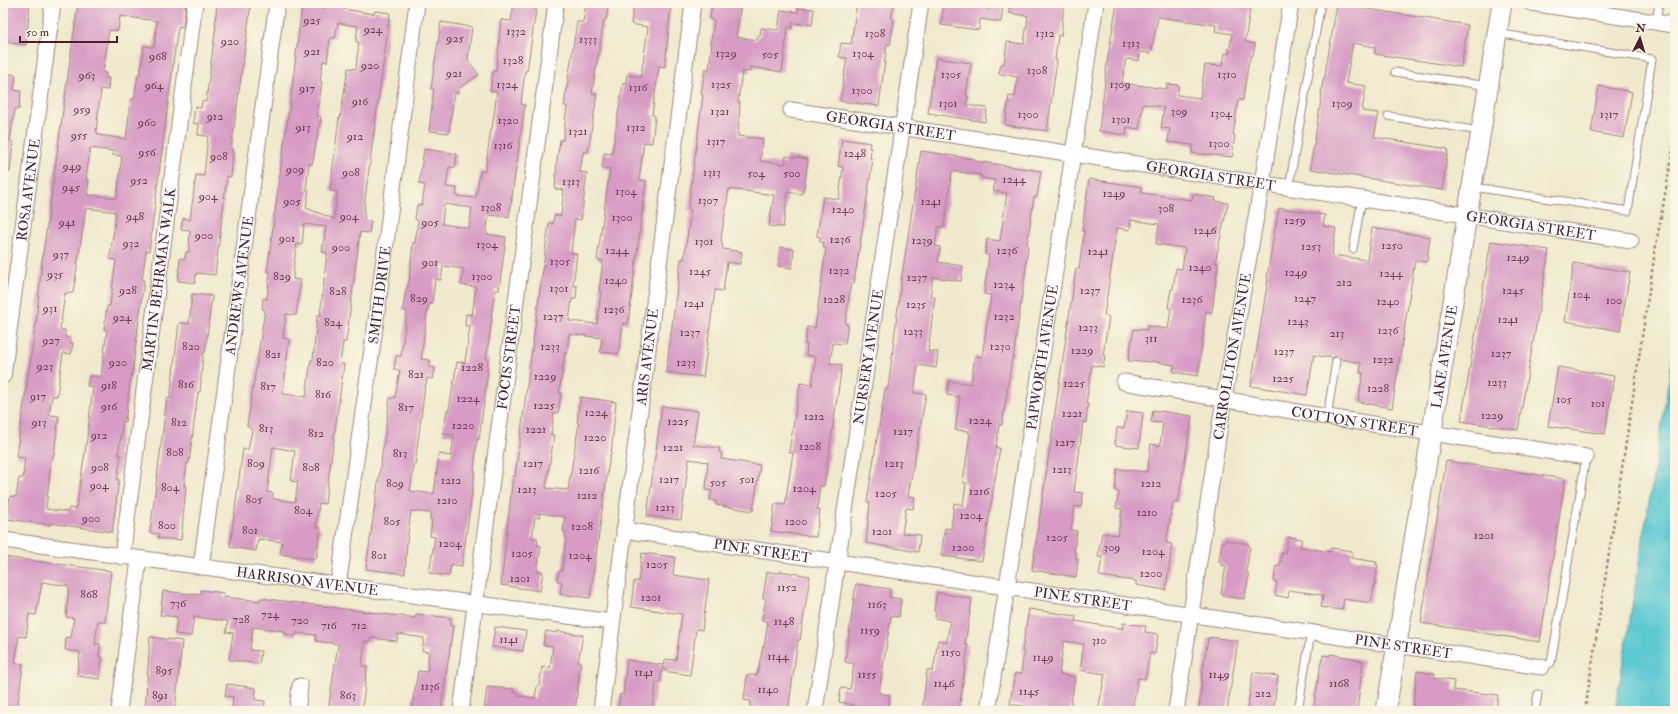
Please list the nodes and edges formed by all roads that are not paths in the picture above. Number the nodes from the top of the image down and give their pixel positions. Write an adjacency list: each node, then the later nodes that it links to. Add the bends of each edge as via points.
1 (53, 3): 32 (street, ROSA AVENUE)
2 (195, 3): 40 (street, MARTIN BEHRMAN WALK)
3 (277, 3): 43 (street, ANDREWS AVENUE)
4 (417, 3): 44 (street, SMITH DRIVE, via 375,328)
5 (556, 3): 46 (street, FOCIS STREET)
6 (693, 3): 38 (street, ARIS AVENUE)
7 (921, 3): 21 (street, NURSERY AVENUE)
8 (1096, 3): 23 (street, PAPWORTH AVENUE)
9 (1291, 3): 24 (street, CARROLLTON AVENUE)
10 (1321, 3): 25 (lane)
11 (1502, 3): 16 (street, LAKE AVENUE)
12 (1531, 3): 14 (street)
13 (1659, 3): 14 (lane)
14 (1656, 23): 15 (street)
15 (1674, 25)
16 (1497, 33): 18 (street, LAKE AVENUE); 26 (lane, via 1652,59 1628,211)
17 (1395, 72): 18 (lane)
18 (1488, 86): 22 (street, LAKE AVENUE)
19 (792, 110): 21 (street, GEORGIA STREET)
20 (1388, 116): 22 (lane)
21 (902, 126): 23 (street, GEORGIA STREET); 42 (street, NURSERY AVENUE)
22 (1480, 131): 26 (street, LAKE AVENUE)
23 (1074, 154): 24 (street, GEORGIA STREET); 45 (street, PAPWORTH AVENUE)
24 (1262, 183): 25 (street, GEORGIA STREET); 34 (street, CARROLLTON AVENUE)
25 (1289, 187): 27 (street, GEORGIA STREET)
26 (1471, 187): 28 (street, LAKE AVENUE)
27 (1362, 199): 28 (street, GEORGIA STREET); 30 (lane)
28 (1466, 215): 29 (street, GEORGIA STREET); 36 (street, LAKE AVENUE)
29 (1631, 241)
30 (1354, 249)
31 (1336, 361): 35 (lane)
32 (3, 376)
33 (1124, 382): 34 (street, COTTON STREET)
34 (1224, 399): 35 (street, COTTON STREET); 47 (street, CARROLLTON AVENUE)
35 (1327, 418): 36 (street, COTTON STREET)
36 (1431, 434): 37 (street, COTTON STREET); 50 (street, LAKE AVENUE)
37 (1586, 457): 51 (lane, via 1551,663)
38 (624, 530): 42 (street, PINE STREET); 48 (street, ARIS AVENUE)
39 (3, 540): 40 (street, HARRISON AVENUE)
40 (122, 556): 41 (street, HARRISON AVENUE)
41 (139, 559): 43 (street, HARRISON AVENUE); 54 (street)
42 (837, 562): 45 (street, PINE STREET); 58 (street, NURSERY AVENUE)
43 (201, 567): 44 (street, HARRISON AVENUE)
44 (338, 586): 46 (street, HARRISON AVENUE)
45 (1007, 587): 47 (street, PINE STREET); 59 (street, PAPWORTH AVENUE)
46 (476, 604): 48 (street, HARRISON AVENUE); 56 (street, FOCIS STREET)
47 (1192, 615): 49 (street, PINE STREET); 60 (street, CARROLLTON AVENUE)
48 (612, 622): 57 (street, ARIS AVENUE)
49 (1311, 632): 50 (street, PINE STREET); 61 (lane)
50 (1397, 645): 51 (street, PINE STREET); 62 (street, LAKE AVENUE)
51 (1542, 667)
52 (300, 686): 55 (street)
53 (1538, 694): 63 (lane)
54 (119, 711)
55 (297, 711)
56 (461, 711)
57 (601, 711)
58 (814, 711)
59 (988, 711)
60 (1176, 711)
61 (1298, 711)
62 (1386, 711)
63 (1535, 711)

